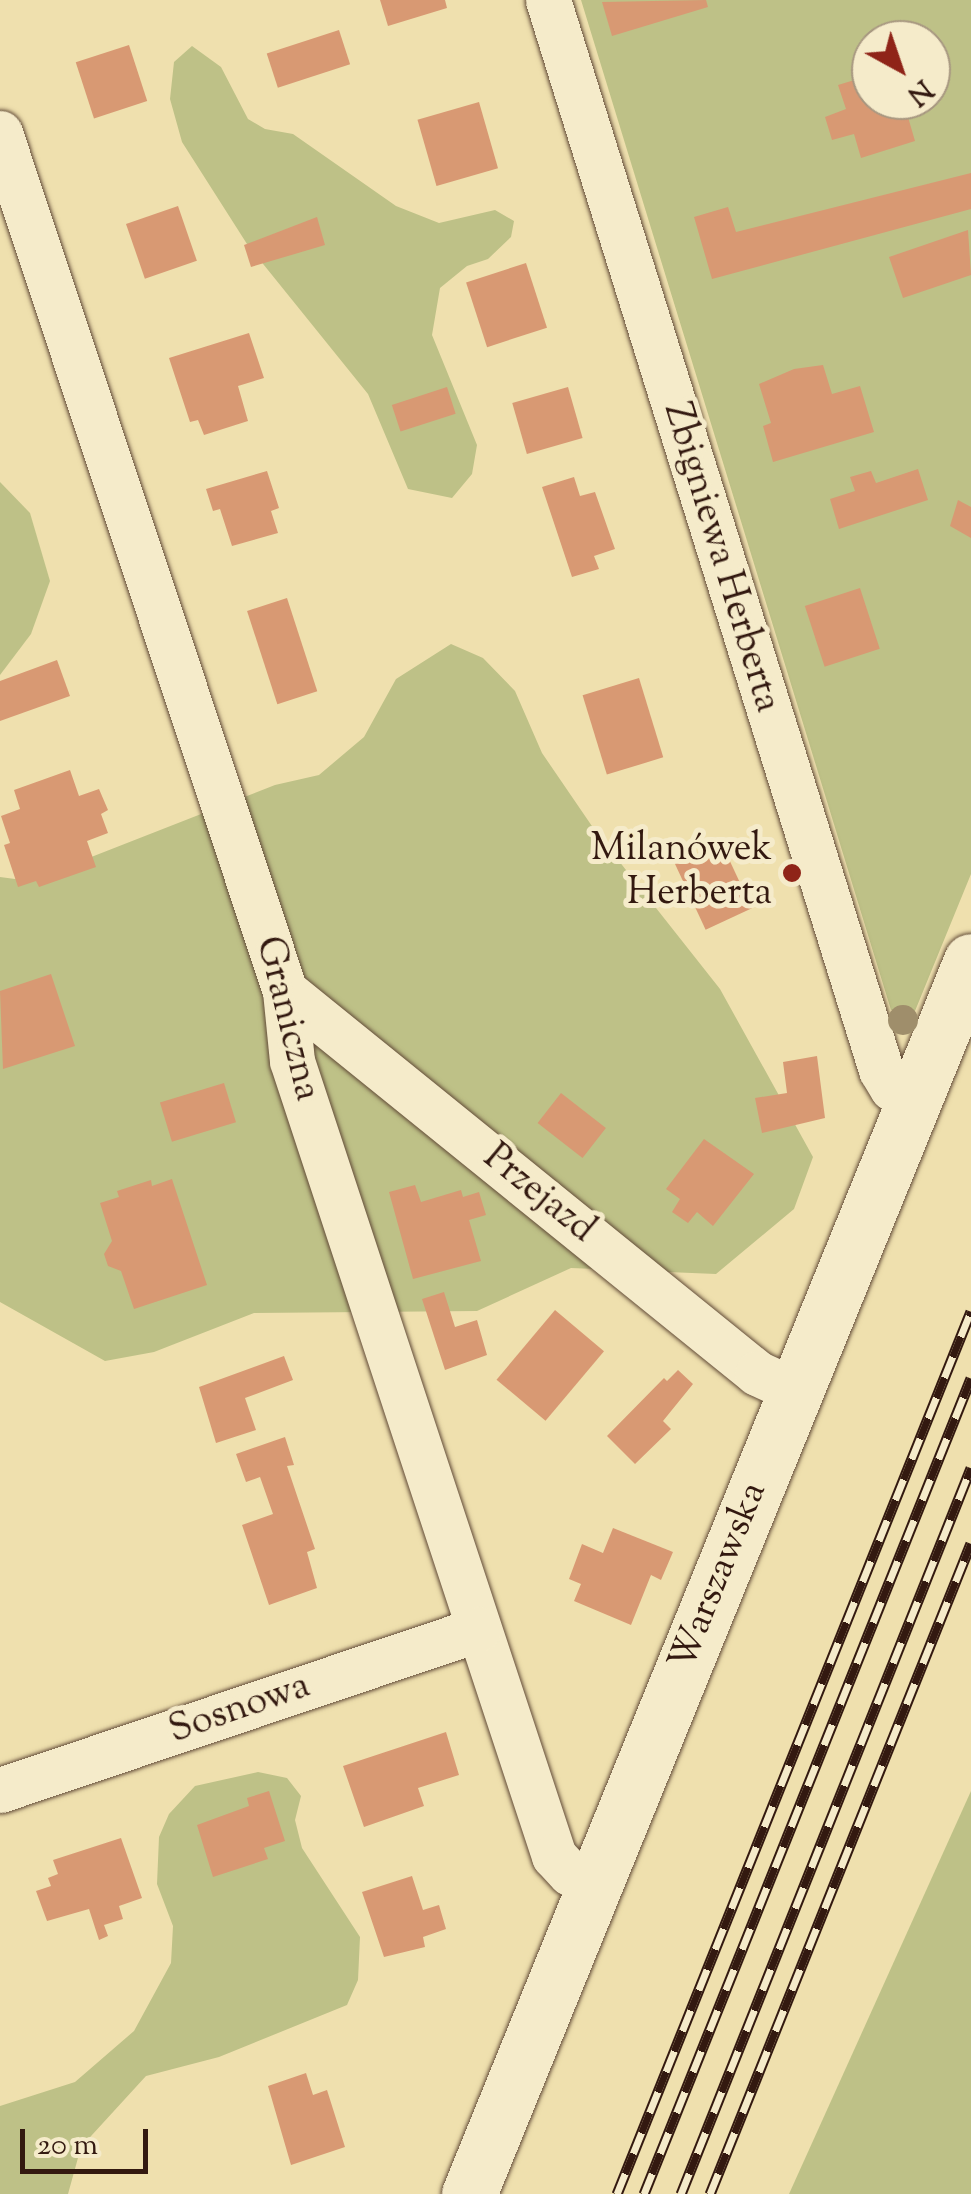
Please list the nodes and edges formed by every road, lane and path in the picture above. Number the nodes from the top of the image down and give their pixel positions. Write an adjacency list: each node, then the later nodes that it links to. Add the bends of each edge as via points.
1 (548, 0): 5 (street, Zbigniewa Herberta, via 881,1070 892,1088)
2 (0, 133): 4 (street, Graniczna)
3 (971, 961): 5 (street, Warszawska)
4 (285, 991): 6 (street, Przejazd, via 757,1373); 7 (street, Graniczna, via 292,1062)
5 (916, 1099): 6 (street, Warszawska)
6 (796, 1392): 9 (street, Warszawska)
7 (479, 1629): 8 (street, Sosnowa); 9 (street, Graniczna, via 554,1856)
8 (0, 1790)
9 (596, 1885): 10 (street, Warszawska)
10 (469, 2194)

